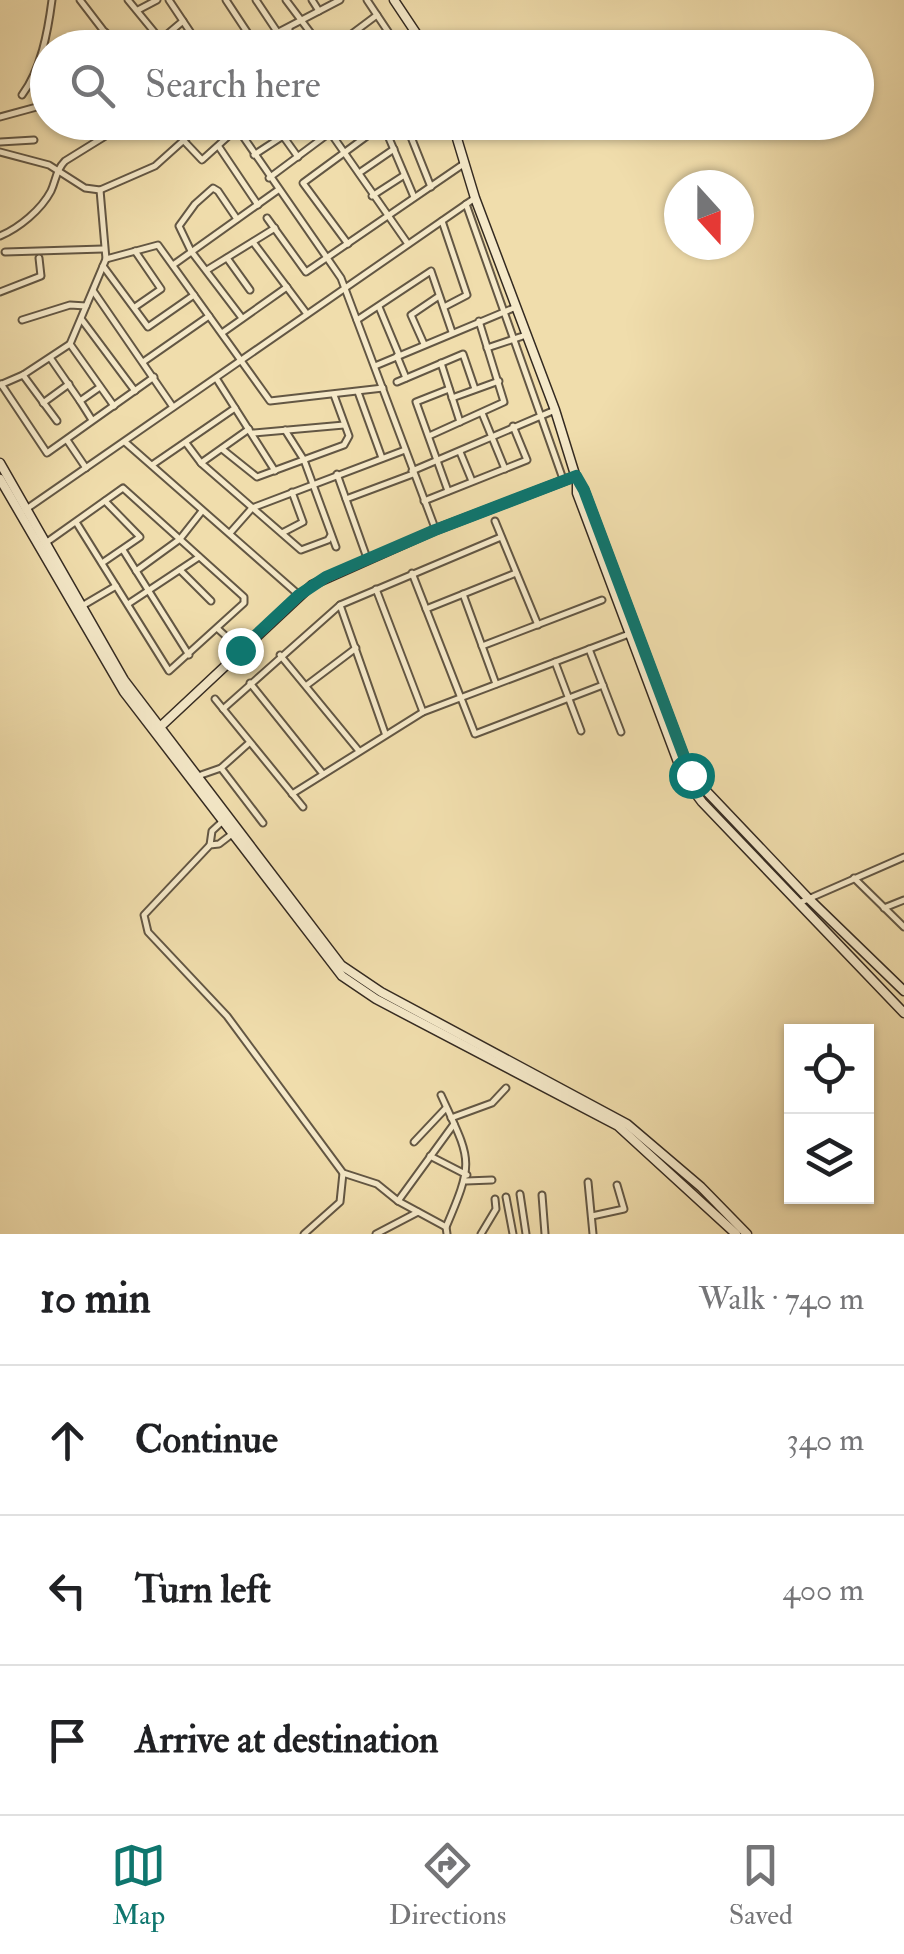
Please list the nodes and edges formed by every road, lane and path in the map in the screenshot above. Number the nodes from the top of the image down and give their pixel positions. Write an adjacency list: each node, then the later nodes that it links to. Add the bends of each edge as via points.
1 (52, 0): 19 (street)
2 (80, 0): 20 (street)
3 (128, 0): 13 (street)
4 (157, 0): 13 (street)
5 (169, 0): 16 (street)
6 (226, 0): 24 (street)
7 (256, 0): 25 (street)
8 (286, 0): 17 (street)
9 (312, 0): 14 (street)
10 (339, 0): 14 (street)
11 (368, 0): 15 (street)
12 (394, 0): 29 (street)
13 (137, 11): 21 (street)
14 (320, 11): 17 (street)
15 (377, 15): 27 (street); 28 (street)
16 (184, 21): 22 (street); 23 (street)
17 (301, 22): 18 (street); 26 (street)
18 (289, 29)
19 (47, 30)
20 (104, 30)
21 (153, 30)
22 (172, 30)
23 (190, 30)
24 (243, 30)
25 (276, 30)
26 (307, 30)
27 (357, 30)
28 (387, 30)
29 (414, 30)
30 (30, 84): 31 (street)
31 (22, 94)
32 (30, 109): 33 (street)
33 (0, 117)
34 (34, 140): 47 (street)
35 (97, 140): 55 (street)
36 (224, 140): 48 (street)
37 (244, 140): 52 (street)
38 (277, 140): 52 (street)
39 (286, 140): 53 (street)
40 (321, 140): 53 (street)
41 (336, 140): 51 (street)
42 (362, 140): 51 (street)
43 (391, 140): 49 (street)
44 (412, 140): 59 (street)
45 (458, 140): 54 (street)
46 (184, 141): 48 (street, via 200,160); 60 (street, via 155,166)
47 (0, 142)
48 (218, 147): 65 (street)
49 (394, 150): 56 (street); 57 (street)
50 (0, 152): 55 (street)
51 (345, 152): 56 (street); 73 (street, via 303,183)
52 (254, 155): 58 (street)
53 (298, 157): 58 (street)
54 (465, 162): 59 (street); 64 (street)
55 (57, 172): 60 (street); 71 (street, via 49,196)
56 (359, 173): 62 (street)
57 (404, 176): 62 (street); 63 (street)
58 (269, 178): 61 (street)
59 (431, 187): 63 (street)
60 (100, 190): 75 (street)
61 (278, 190): 65 (street); 81 (street)
62 (372, 196): 66 (street)
63 (414, 197): 66 (street)
64 (470, 201): 69 (street); 96 (street); 97 (street)
65 (258, 205): 68 (street)
66 (387, 217): 73 (street); 74 (street)
67 (267, 218): 70 (street)
68 (237, 219): 76 (street); 76 (street, via 213,188 179,226)
69 (442, 221): 74 (street); 95 (street, via 467,295)
70 (274, 228): 72 (street); 81 (street, via 306,272)
71 (0, 236)
72 (254, 242): 80 (street); 85 (street)
73 (348, 244): 81 (street)
74 (408, 244): 86 (street)
75 (103, 249): 78 (street); 82 (street)
76 (191, 250): 83 (street); 84 (street)
77 (134, 251): 82 (street); 83 (street, via 158,245); 94 (street, via 161,289)
78 (6, 252)
79 (40, 258): 88 (street, via 41,276)
80 (227, 258): 84 (street); 87 (street)
81 (327, 259): 86 (street)
82 (105, 262): 89 (street); 94 (street)
83 (174, 265): 90 (street)
84 (207, 270): 100 (street)
85 (287, 287): 98 (street); 100 (street)
86 (346, 288): 98 (street); 103 (street)
87 (250, 290)
88 (0, 292)
89 (94, 292): 93 (street); 115 (street)
90 (194, 295): 94 (street, via 148,327); 99 (street)
91 (440, 296): 92 (street, via 432,271); 95 (street); 110 (street, via 411,315)
92 (379, 306): 103 (street); 112 (street)
93 (88, 307): 101 (street, via 65,306); 102 (street)
94 (136, 307)
95 (444, 307): 105 (street)
96 (516, 307): 97 (street); 107 (street)
97 (504, 311): 104 (street); 108 (street)
98 (307, 314): 114 (street)
99 (209, 316): 106 (street); 115 (street)
100 (242, 318): 106 (street)
101 (22, 320)
102 (82, 320): 109 (street); 130 (street)
103 (357, 320): 117 (street)
104 (478, 321): 105 (street); 111 (street)
105 (452, 332): 110 (street)
106 (222, 333): 114 (street)
107 (526, 335): 108 (street); 139 (street)
108 (514, 339): 111 (street); 141 (street)
109 (70, 344): 113 (street); 126 (street)
110 (424, 344): 112 (street)
111 (487, 348): 122 (street)
112 (398, 356): 117 (street); 121 (street)
113 (51, 359): 118 (street); 125 (street)
114 (241, 361): 120 (street); 132 (street, via 270,401)
115 (143, 362): 119 (street)
116 (441, 364): 121 (street); 128 (street); 129 (street, via 464,354)
117 (374, 366): 127 (street)
118 (23, 375): 124 (street); 135 (street)
119 (154, 377): 130 (street); 137 (street)
120 (216, 378): 137 (street); 138 (street)
121 (406, 378): 123 (street)
122 (499, 381): 129 (street); 140 (street, via 504,402)
123 (397, 382)
124 (0, 384): 151 (street, via 48,453)
125 (69, 384): 134 (street); 135 (street)
126 (100, 386): 134 (street); 136 (street)
127 (383, 388): 131 (street); 155 (street)
128 (449, 389): 133 (street); 149 (street, via 416,402)
129 (475, 389): 133 (street)
130 (135, 391): 136 (street)
131 (358, 392): 132 (street); 157 (street)
132 (334, 396): 145 (street)
133 (452, 398): 144 (street)
134 (80, 401): 142 (street)
135 (43, 402): 143 (street)
136 (114, 406): 142 (street)
137 (174, 408): 152 (street)
138 (235, 408): 148 (street); 153 (street)
139 (554, 410): 141 (street); 168 (street)
140 (482, 412): 144 (street); 150 (street)
141 (541, 415): 146 (street); 170 (street)
142 (92, 420): 151 (street)
143 (57, 421)
144 (460, 422): 149 (street)
145 (344, 425): 147 (street); 158 (street, via 344,445)
146 (514, 426): 150 (street); 164 (street, via 527,460)
147 (285, 430): 148 (street); 158 (street)
148 (250, 431): 154 (street); 165 (street)
149 (429, 436): 159 (street)
150 (492, 436): 156 (street); 164 (street)
151 (66, 440): 163 (street)
152 (125, 442): 162 (street); 163 (street)
153 (186, 443): 161 (street); 162 (street)
154 (222, 449): 161 (street); 165 (street, via 255,477)
155 (404, 450): 157 (street); 166 (street)
156 (460, 451): 159 (street); 172 (street)
157 (382, 458): 167 (street)
158 (304, 460): 165 (street); 171 (street)
159 (437, 462): 166 (street); 173 (street)
160 (0, 463): 180 (street)
161 (201, 463): 178 (street)
162 (152, 464): 179 (street)
163 (86, 468): 180 (street)
164 (504, 470): 172 (street)
165 (275, 472)
166 (413, 472): 175 (street); 177 (street)
167 (337, 474): 171 (street); 175 (street)
168 (577, 479): 170 (street); 212 (street); 246 (street, via 691,775)
169 (0, 480): 180 (street)
170 (564, 481): 183 (street)
171 (314, 482): 174 (street); 186 (street)
172 (472, 482): 173 (street)
173 (448, 491): 177 (street)
174 (292, 492): 178 (street); 184 (street, via 303,522)
175 (346, 499): 193 (street)
176 (104, 501): 182 (street); 188 (street, via 124,488); 191 (street, via 140,537)
177 (424, 501): 183 (street)
178 (252, 508): 184 (street); 185 (street)
179 (202, 511): 185 (street); 188 (street)
180 (23, 512): 189 (street); 229 (street, via 122,690)
181 (494, 521): 187 (street)
182 (76, 522): 189 (street); 194 (street)
183 (435, 530): 193 (street)
184 (282, 532): 186 (street, via 301,550)
185 (229, 534): 203 (street)
186 (332, 535): 190 (street)
187 (502, 537): 197 (street); 198 (street)
188 (180, 539): 192 (street); 196 (street)
189 (47, 542): 208 (street)
190 (336, 547)
191 (123, 550): 194 (street); 196 (street)
192 (199, 557): 195 (street); 211 (street, via 244,597)
193 (367, 558): 203 (street)
194 (102, 563): 199 (street)
195 (180, 570): 201 (street); 205 (street)
196 (136, 571): 201 (street)
197 (516, 573): 202 (street); 210 (street)
198 (412, 574): 200 (street); 209 (street)
199 (116, 586): 206 (street); 208 (street)
200 (376, 589): 207 (street); 228 (street)
201 (148, 592): 206 (street); 217 (street)
202 (463, 594): 209 (street); 213 (street)
203 (299, 595): 216 (street)
204 (602, 600): 210 (street)
205 (212, 601)
206 (128, 604): 217 (street, via 169,670)
207 (340, 604): 214 (street); 218 (street)
208 (82, 606): 229 (street)
209 (426, 609): 224 (street)
210 (538, 625): 213 (street)
211 (218, 629): 216 (street); 217 (street)
212 (629, 634): 215 (street); 248 (street, via 689,786)
213 (482, 646): 221 (street)
214 (356, 648): 222 (street); 232 (street)
215 (589, 649): 219 (street); 223 (street)
216 (240, 650): 229 (street)
217 (188, 655)
218 (280, 655): 220 (street); 222 (street)
219 (556, 662): 221 (street); 226 (street)
220 (250, 683): 227 (street); 236 (street)
221 (496, 684): 224 (street)
222 (307, 685): 234 (street)
223 (603, 685): 226 (street); 231 (street)
224 (459, 698): 226 (street, via 475,734); 228 (street)
225 (215, 699): 227 (street)
226 (569, 699): 230 (street)
227 (223, 708): 233 (street)
228 (423, 712): 232 (street)
229 (158, 729): 237 (street); 240 (street)
230 (581, 732)
231 (621, 732)
232 (386, 733): 234 (street)
233 (249, 744): 235 (street); 238 (street)
234 (360, 750): 236 (street)
235 (221, 768): 237 (street); 241 (street)
236 (324, 774): 238 (street)
237 (198, 776): 240 (street)
238 (292, 794): 239 (street)
239 (303, 808)
240 (226, 818): 242 (street); 243 (street)
241 (263, 823)
242 (236, 832): 243 (street); 279 (street, via 342,976 618,1126); 280 (street, via 347,971 627,1124)
243 (210, 845): 259 (street, via 144,915 144,924 227,1016)
244 (904, 858): 245 (street)
245 (854, 878): 246 (street); 249 (street)
246 (807, 897): 248 (street); 251 (street)
247 (904, 900): 249 (street)
248 (798, 903): 252 (street)
249 (883, 908): 250 (street)
250 (904, 927)
251 (904, 990)
252 (904, 1013)
253 (506, 1088): 256 (street)
254 (440, 1095): 255 (street)
255 (446, 1108): 256 (street); 257 (street)
256 (452, 1121): 258 (street); 260 (street, via 464,1145)
257 (414, 1142)
258 (430, 1156): 260 (street); 268 (street)
259 (342, 1172): 268 (street, via 377,1184); 272 (street, via 340,1202)
260 (467, 1178): 261 (street); 271 (street)
261 (492, 1180)
262 (588, 1182): 270 (street)
263 (617, 1185): 270 (street, via 624,1209)
264 (520, 1194): 276 (street)
265 (542, 1195): 277 (street)
266 (506, 1197): 275 (street)
267 (494, 1199): 274 (street, via 496,1209)
268 (398, 1201): 269 (street)
269 (418, 1212): 271 (street); 273 (street)
270 (592, 1216): 278 (street)
271 (447, 1231)
272 (304, 1234)
273 (376, 1234)
274 (481, 1234)
275 (513, 1234)
276 (526, 1234)
277 (546, 1234)
278 (592, 1234)
279 (736, 1234)
280 (747, 1234)

